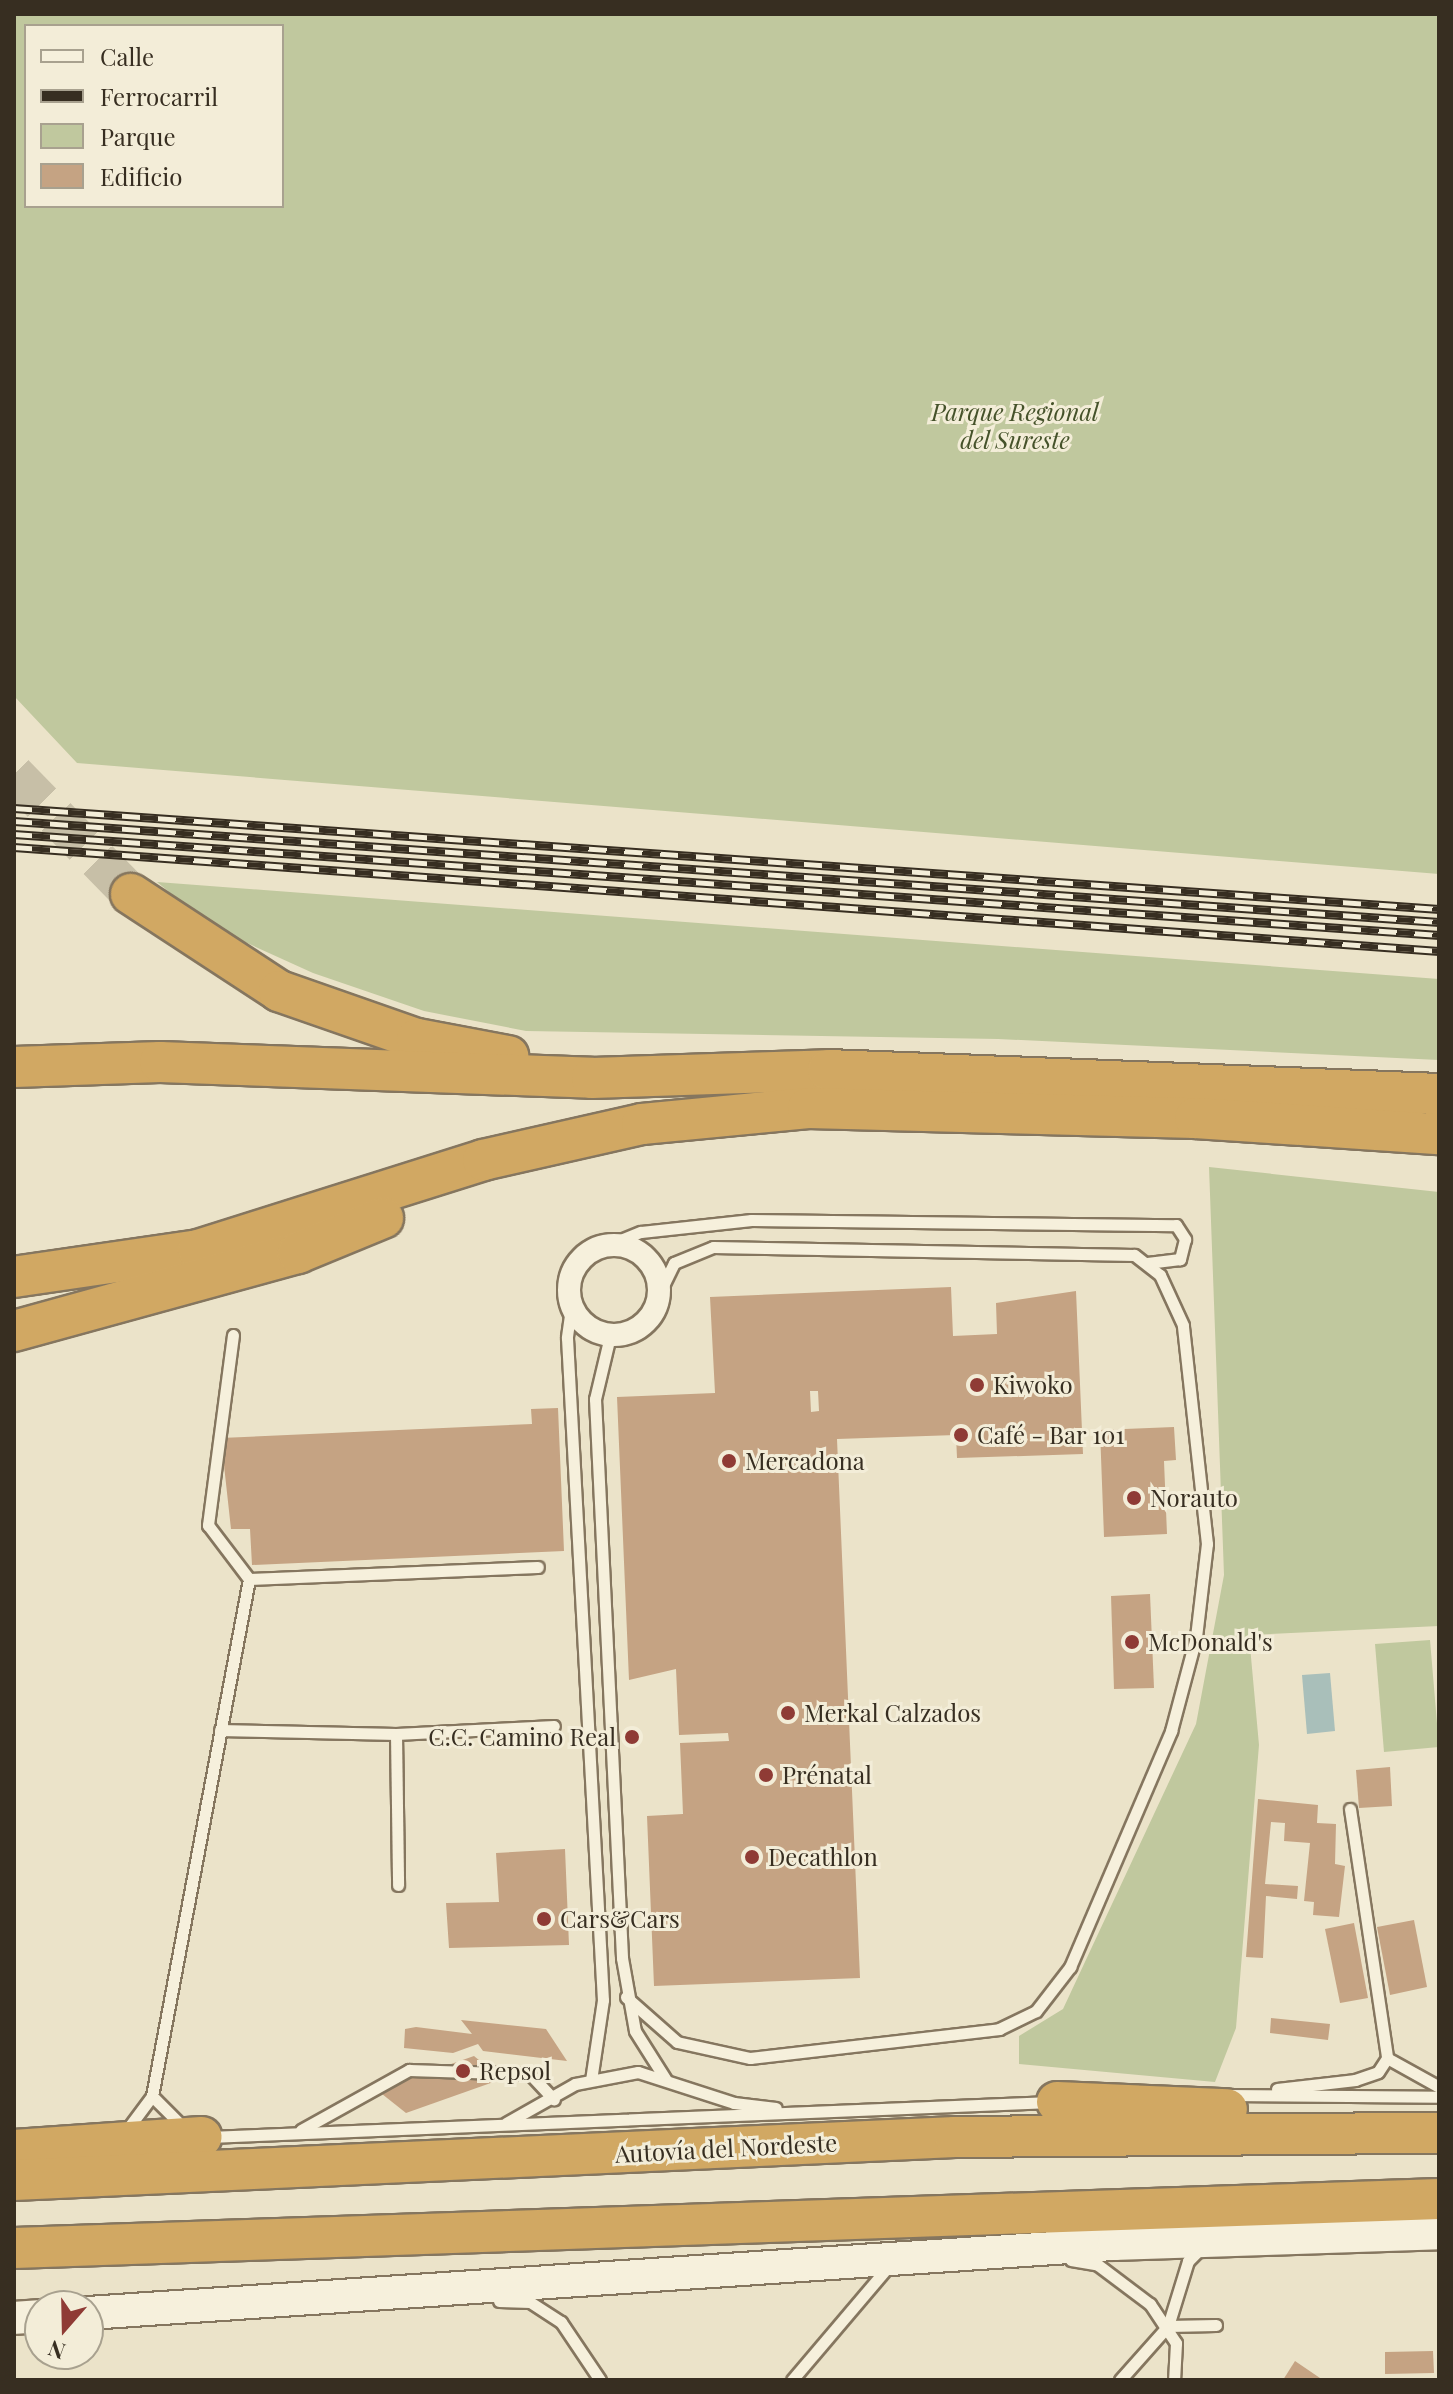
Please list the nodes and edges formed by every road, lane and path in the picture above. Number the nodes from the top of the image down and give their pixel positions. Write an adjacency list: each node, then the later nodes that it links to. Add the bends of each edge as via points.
1 (131, 894): 3 (highway, via 279,991 391,1031 507,1056)
2 (14, 1067): 3 (highway, via 160,1062 498,1076)
3 (726, 1071): 4 (highway)
4 (1439, 1094)
5 (1439, 1134): 6 (highway, via 1195,1118 808,1108 642,1124)
6 (529, 1153): 9 (highway, via 483,1160 198,1250); 12 (highway, via 298,1253)
7 (608, 1245): 8 (lane, via 641,1232 751,1220 1176,1225 1185,1239 1180,1259); 10 (street, via 650,1262); 11 (street, via 574,1267)
8 (1147, 1263): 10 (lane, via 1115,1251 713,1247 674,1263); 22 (lane, via 1160,1275 1183,1325 1206,1493 1203,1597 1182,1697 1154,1777 1050,1998 999,2029 750,2058 677,2042)
9 (14, 1277)
10 (660, 1292): 14 (street, via 638,1328)
11 (571, 1308): 14 (street, via 581,1322); 24 (lane, via 567,1338 603,2000 600,2056)
12 (14, 1331)
13 (233, 1335): 16 (lane, via 208,1525)
14 (610, 1336): 22 (lane, via 595,1399)
15 (538, 1567): 16 (lane)
16 (249, 1579): 18 (lane)
17 (554, 1726): 19 (lane)
18 (220, 1730): 19 (lane); 28 (lane)
19 (396, 1734): 21 (lane)
20 (1350, 1809): 23 (lane)
21 (398, 1885)
22 (626, 1997): 25 (lane, via 635,2031)
23 (1387, 2058): 26 (lane); 27 (lane, via 1378,2072 1355,2080)
24 (591, 2080): 25 (lane, via 638,2072); 30 (lane)
25 (666, 2080): 32 (lane, via 734,2103)
26 (1439, 2087)
27 (1248, 2094): 29 (lane); 31 (lane)
28 (152, 2096): 37 (lane, via 167,2117); 38 (lane)
29 (1439, 2097)
30 (554, 2100): 33 (lane); 36 (lane, via 530,2074 409,2070)
31 (1057, 2102): 32 (lane); 34 (highway, via 1270,2112)
32 (812, 2112): 33 (lane)
33 (495, 2127): 36 (lane)
34 (1340, 2131): 35 (highway, Autovía del Nordeste); 40 (highway, Autovía del Nordeste, via 955,2137)
35 (1439, 2133)
36 (294, 2134): 37 (lane)
37 (202, 2137): 38 (highway)
38 (113, 2143): 39 (highway)
39 (14, 2150)
40 (14, 2180)
41 (1439, 2199): 44 (highway)
42 (1439, 2233): 43 (main road)
43 (1210, 2239): 45 (main road); 50 (lane, via 1188,2261)
44 (14, 2248)
45 (1007, 2250): 46 (main road); 50 (lane, via 1098,2265 1127,2282)
46 (915, 2258): 47 (main road); 52 (lane, via 874,2277)
47 (347, 2296): 48 (main road); 51 (lane, via 530,2302 561,2322)
48 (104, 2312)
49 (1216, 2325): 50 (lane)
50 (1168, 2326): 53 (lane); 54 (lane, via 1176,2343)
51 (599, 2380)
52 (792, 2380)
53 (1120, 2380)
54 (1174, 2380)

